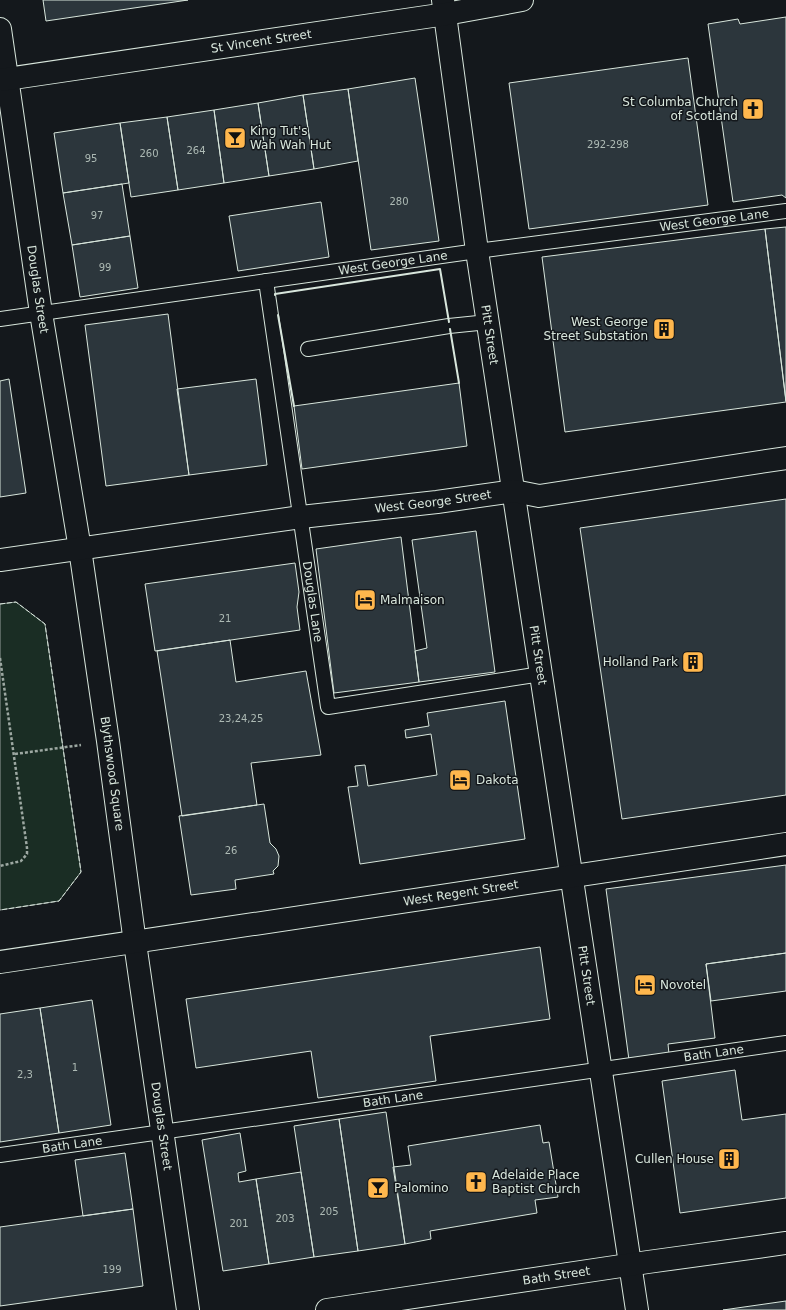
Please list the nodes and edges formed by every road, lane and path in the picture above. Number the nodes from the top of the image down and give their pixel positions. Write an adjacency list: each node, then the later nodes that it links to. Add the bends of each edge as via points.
1 (522, 0): 2 (street, St Vincent Street)
2 (444, 7): 4 (street, St Vincent Street); 6 (street, Pitt Street)
3 (0, 29): 4 (street, Douglas Street)
4 (4, 79): 8 (street, Douglas Street)
5 (786, 211): 6 (lane, West George Lane)
6 (477, 251): 7 (lane, West George Lane); 10 (street, Pitt Street)
7 (266, 281): 8 (lane, West George Lane); 14 (lane, Douglas Lane)
8 (41, 313): 9 (lane, West George Lane); 15 (street, Douglas Street)
9 (0, 319)
10 (488, 322): 11 (lane, via 449,326); 13 (street, Pitt Street)
11 (308, 350)
12 (786, 458): 13 (street, West George Street, via 539,496)
13 (514, 491): 14 (street, West George Street); 18 (street, Pitt Street)
14 (301, 517): 15 (street, West George Street); 18 (lane, Douglas Lane, via 328,707)
15 (80, 549): 16 (street); 19 (street, Blythswood Square)
16 (0, 560)
17 (0, 658): 20 (path)
18 (542, 674): 23 (street, Pitt Street)
19 (108, 741): 20 (path); 24 (street, Blythswood Square)
20 (14, 754): 22 (path, via 27,854 21,862)
21 (786, 844): 23 (street, West Regent Street)
22 (0, 866)
23 (572, 875): 24 (street, West Regent Street); 27 (street, Pitt Street)
24 (135, 943): 25 (street); 28 (street, Douglas Street)
25 (0, 962)
26 (786, 1044): 27 (lane, Bath Lane)
27 (601, 1070): 28 (lane, Bath Lane); 31 (street, Pitt Street)
28 (163, 1131): 29 (lane, Bath Lane); 32 (street, Douglas Street)
29 (0, 1155)
30 (786, 1243): 31 (street, Bath Street)
31 (630, 1265): 33 (street, Bath Street); 34 (street, Pitt Street)
32 (188, 1310)
33 (327, 1310)
34 (637, 1310)

